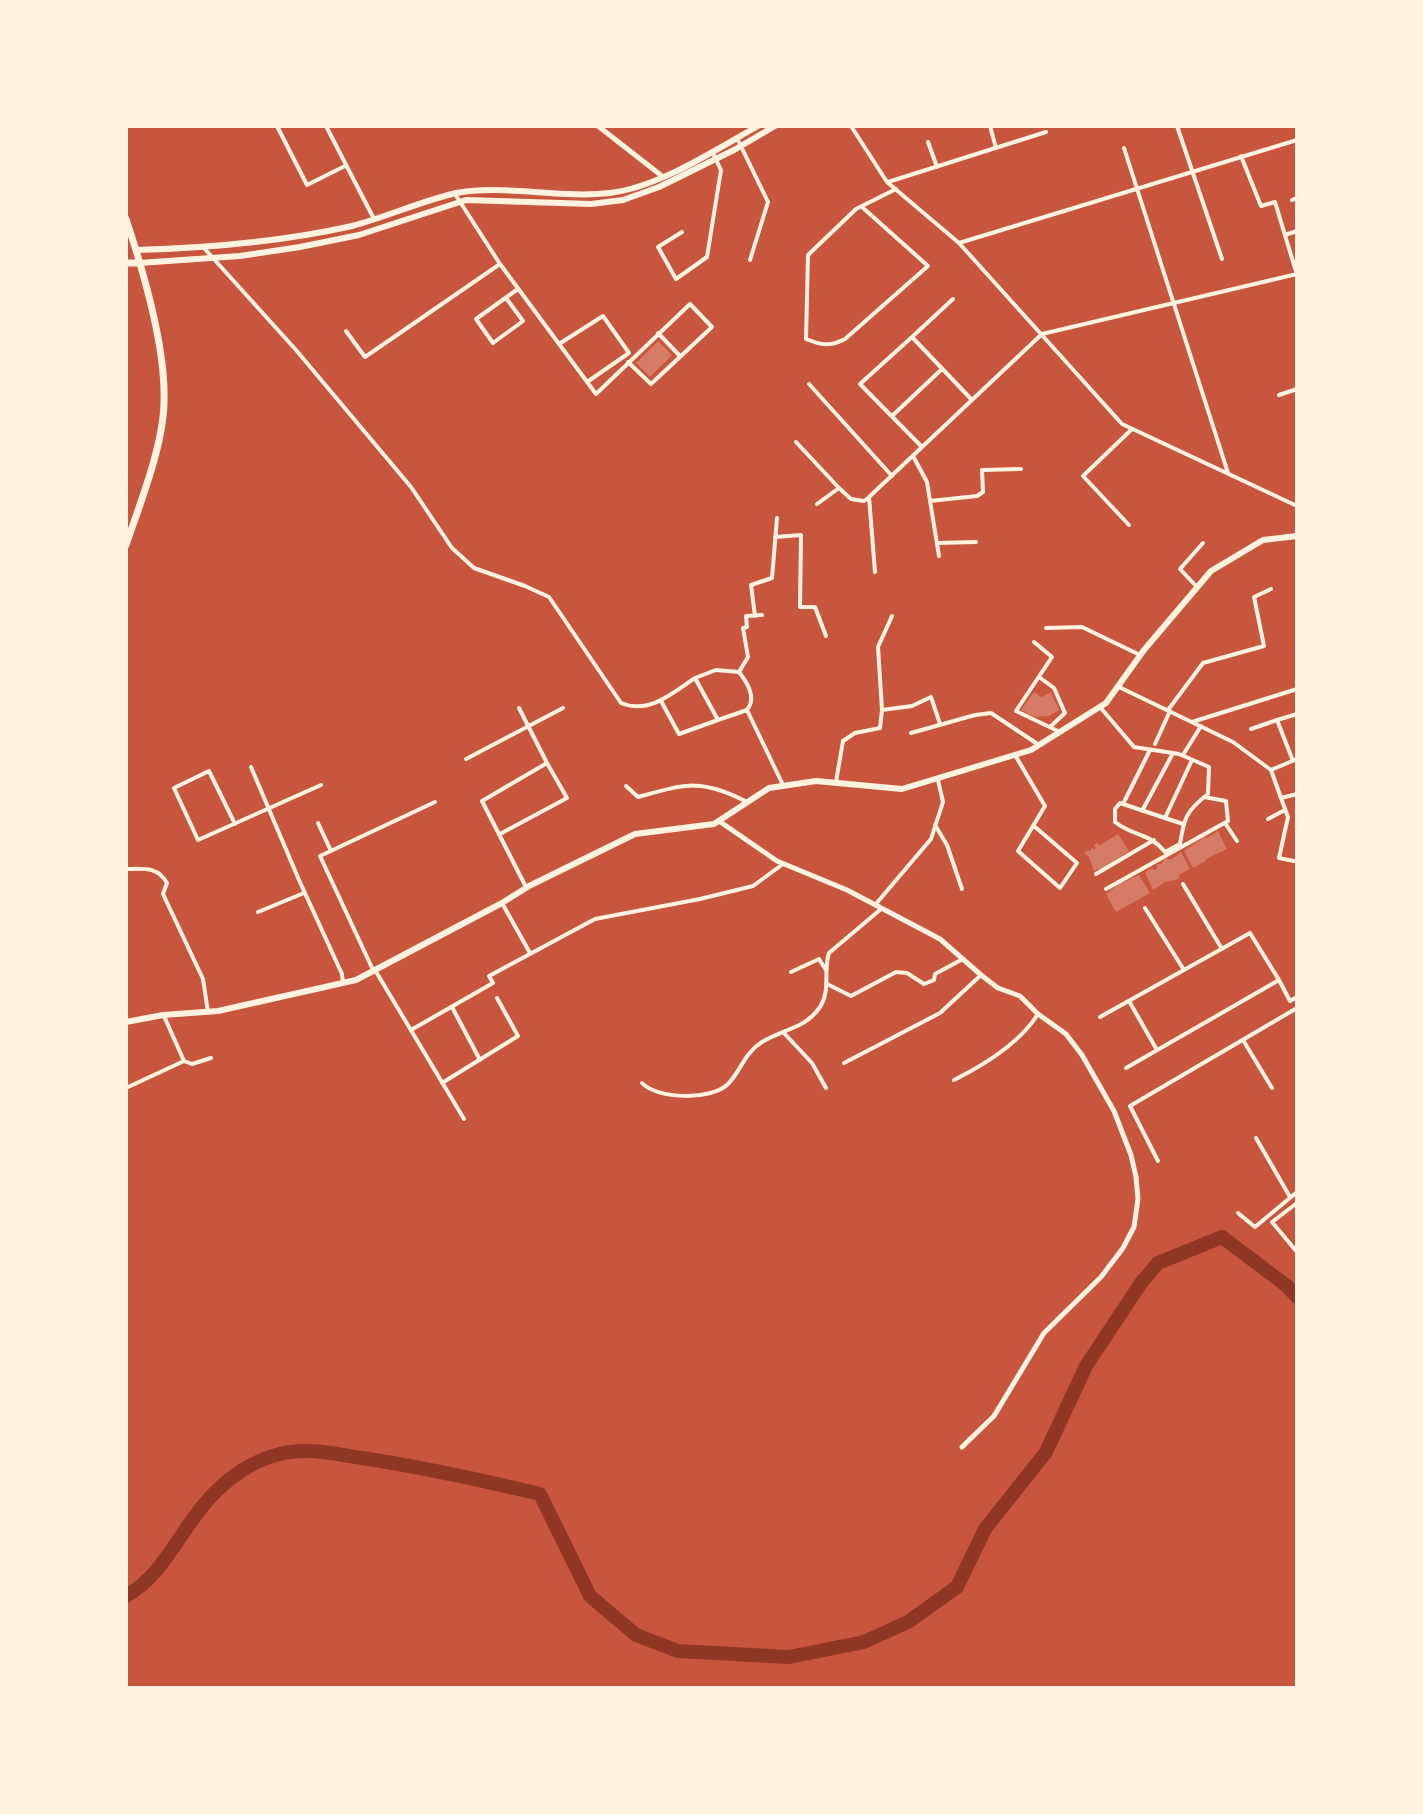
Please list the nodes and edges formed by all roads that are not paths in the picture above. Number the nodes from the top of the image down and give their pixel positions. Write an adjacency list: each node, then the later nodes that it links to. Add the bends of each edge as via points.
1 (277, 126): 19 (street, via 307,185)
2 (326, 126): 19 (street)
3 (598, 126): 22 (street)
4 (758, 126): 10 (main road)
5 (775, 126): 13 (main road)
6 (851, 126): 23 (street)
7 (990, 126): 14 (street)
8 (1177, 126): 21 (street)
9 (1046, 132): 14 (street)
10 (737, 138): 13 (street); 16 (main road)
11 (1297, 140): 17 (street)
12 (928, 142): 20 (street)
13 (741, 146): 18 (main road); 40 (street, via 768,202)
14 (996, 148): 20 (street)
15 (1124, 148): 24 (street)
16 (711, 151): 18 (street); 22 (main road)
17 (1241, 156): 21 (street); 33 (street, via 1262,206 1275,202)
18 (715, 159): 27 (main road, via 659,187 612,202); 32 (street, via 721,170 707,257 676,279 658,247)
19 (345, 166): 30 (street)
20 (937, 167): 23 (street)
21 (1192, 171): 24 (street); 39 (street)
22 (662, 176): 26 (main road, via 610,193)
23 (887, 182): 25 (street)
24 (1137, 188): 34 (street); 48 (street)
25 (896, 189): 28 (street); 34 (street)
26 (455, 194): 27 (street); 30 (main road)
27 (460, 201): 38 (main road, via 352,236 274,252); 43 (street)
28 (862, 207): 28 (street, via 855,209 808,255 806,339 832,346 845,339 928,266)
29 (126, 219): 37 (main road)
30 (374, 220): 35 (main road, via 289,238)
31 (1297, 231): 33 (street)
32 (682, 232)
33 (1285, 235): 44 (street)
34 (959, 243): 51 (street)
35 (203, 247): 37 (main road); 38 (street)
36 (126, 250): 37 (main road)
37 (136, 250): 41 (main road)
38 (213, 258): 41 (main road); 99 (street, via 411,487 452,548 474,568 549,597 621,703 636,708)
39 (1222, 259)
40 (750, 260)
41 (139, 262): 42 (main road); 82 (main road, via 162,362 165,405 152,470)
42 (126, 263)
43 (500, 264): 45 (street); 49 (street, via 365,357)
44 (1297, 275): 48 (street)
45 (518, 289): 46 (street); 53 (street)
46 (506, 298): 46 (street, via 476,319 493,343 523,321)
47 (953, 299): 52 (street)
48 (1174, 303): 51 (street); 68 (street)
49 (346, 331)
50 (658, 333): 54 (street); 54 (street, via 690,304 712,327); 55 (street)
51 (1042, 334): 61 (street); 63 (street, via 1122,424)
52 (912, 337): 56 (street); 62 (street, via 860,384)
53 (559, 344): 57 (street); 57 (street, via 603,316 629,353)
54 (680, 356): 55 (street, via 651,384)
55 (628, 362): 57 (street, via 596,394)
56 (942, 369): 61 (street); 62 (street)
57 (587, 382)
58 (808, 384): 69 (street)
59 (1297, 388): 60 (street)
60 (1279, 395)
61 (972, 400): 65 (street)
62 (892, 416): 65 (street)
63 (1132, 429): 68 (street); 76 (street, via 1083,476)
64 (796, 442): 70 (street)
65 (922, 447): 66 (street)
66 (913, 456): 69 (street); 72 (street, via 927,482)
67 (1021, 469): 72 (street, via 982,470 983,492 977,496)
68 (1228, 474): 74 (street)
69 (892, 476): 71 (street)
70 (839, 488): 71 (street, via 851,499 864,501); 73 (street)
71 (869, 497): 84 (street)
72 (930, 501): 80 (street)
73 (817, 504)
74 (1297, 506)
75 (777, 518): 78 (street)
76 (1129, 525)
77 (1297, 536): 85 (main road, via 1263,540 1211,571)
78 (775, 537): 88 (street, via 772,578 752,585); 91 (street, via 801,535 800,607 815,607)
79 (976, 542): 80 (street)
80 (937, 543): 83 (street)
81 (1203, 543): 85 (street, via 1180,569)
82 (126, 545)
83 (939, 556)
84 (875, 572)
85 (1197, 588): 93 (main road)
86 (1270, 590): 105 (street, via 1254,597 1264,646 1203,663)
87 (762, 615): 88 (street)
88 (755, 616): 94 (street, via 746,616 747,627 743,628 748,657)
89 (892, 616): 104 (street, via 878,647)
90 (1046, 628): 93 (street, via 1082,627)
91 (826, 636)
92 (1034, 642): 95 (street, via 1052,657)
93 (1140, 656): 97 (main road)
94 (739, 672): 96 (street, via 716,670); 103 (street, via 752,698)
95 (1039, 677): 113 (street, via 1054,688 1065,713); 113 (street, via 1016,711)
96 (695, 678): 99 (street); 107 (street)
97 (1119, 687): 100 (main road); 105 (street)
98 (1297, 688): 109 (street)
99 (661, 701): 107 (street, via 680,734)
100 (1100, 707): 115 (main road); 119 (street, via 1134,747)
101 (519, 708): 111 (street)
102 (563, 708): 111 (street)
103 (747, 710): 107 (street); 133 (street)
104 (882, 710): 110 (street, via 931,697); 130 (street, via 880,728 843,741)
105 (1169, 711): 109 (street); 117 (street)
106 (1297, 714): 108 (street)
107 (718, 720)
108 (1277, 720): 114 (street); 125 (street)
109 (1192, 722): 112 (street)
110 (940, 724): 116 (street); 118 (street, via 992,713)
111 (529, 725): 123 (street); 126 (street)
112 (1201, 726): 122 (street); 128 (street, via 1233,742)
113 (1050, 727): 115 (street)
114 (1251, 729)
115 (1060, 732): 118 (main road)
116 (911, 733)
117 (1155, 744)
118 (1039, 745): 121 (main road)
119 (1150, 750): 120 (street); 139 (street)
120 (1172, 754): 122 (street); 142 (street)
121 (1015, 755): 129 (main road); 151 (street, via 1045,806)
122 (1183, 756): 124 (street)
123 (466, 759)
124 (1192, 760): 135 (street, via 1209,767 1208,794); 143 (street)
125 (1295, 760): 128 (street)
126 (547, 763): 152 (street, via 482,801); 152 (street, via 567,798)
127 (251, 767): 140 (street)
128 (1271, 770): 136 (street)
129 (938, 780): 130 (main road, via 902,789); 150 (street, via 943,802)
130 (836, 783): 133 (main road, via 816,781)
131 (321, 785): 140 (street)
132 (626, 786): 138 (street, via 638,797 699,784 719,788)
133 (784, 786): 138 (main road, via 770,788)
134 (1297, 794): 136 (street)
135 (1204, 797): 147 (street, via 1227,801); 149 (street, via 1184,817)
136 (1281, 798): 141 (street)
137 (435, 802): 155 (street)
138 (748, 802): 145 (main road)
139 (1123, 804): 142 (street); 153 (street, via 1115,809 1115,822 1125,830)
140 (268, 809): 148 (street); 164 (street)
141 (1285, 810): 144 (street); 156 (street, via 1288,817 1279,858)
142 (1142, 811): 143 (street)
143 (1165, 818): 149 (street)
144 (1269, 819)
145 (719, 821): 157 (street); 161 (main road, via 635,834)
146 (318, 823): 155 (street)
147 (1226, 823): 154 (street); 162 (street)
148 (235, 824): 148 (street, via 198,840 174,788 209,771)
149 (1183, 824): 153 (street, via 1180,844 1165,852)
150 (934, 825): 163 (street, via 947,845); 166 (street, via 931,839 920,854)
151 (1034, 826): 151 (street, via 1077,863 1060,888 1018,851)
152 (500, 834): 161 (street)
153 (1155, 839): 159 (street)
154 (1237, 841)
155 (331, 851): 175 (street, via 320,856)
156 (1294, 861)
157 (784, 863): 166 (street); 171 (street, via 753,886 595,919)
158 (126, 869): 186 (street, via 155,870 163,875 167,883 163,894 203,979)
159 (1096, 874)
160 (1183, 884): 170 (street)
161 (526, 887): 165 (main road)
162 (1106, 889)
163 (963, 890)
164 (304, 893): 169 (street); 179 (street, via 342,974)
165 (502, 903): 171 (street); 175 (main road)
166 (874, 905): 168 (street)
167 (1145, 908): 174 (street)
168 (881, 909): 172 (street, via 940,939); 173 (street, via 835,946 829,953)
169 (258, 912)
170 (1222, 949): 174 (street); 178 (street, via 1250,933)
171 (530, 953): 184 (street, via 489,976 493,982)
172 (962, 960): 177 (street); 180 (street, via 924,984 907,973 896,972 851,996)
173 (826, 970): 176 (street, via 819,959); 180 (street)
174 (1184, 970): 183 (street)
175 (374, 971): 179 (main road); 191 (street)
176 (791, 972)
177 (981, 975): 187 (street, via 998,988 1020,996); 198 (street, via 940,1012)
178 (1279, 980): 181 (street, via 1290,1000); 194 (street)
179 (343, 984): 186 (main road)
180 (826, 984): 192 (street, via 824,998 811,1017)
181 (1297, 997)
182 (497, 998): 196 (street, via 518,1036)
183 (1129, 1001): 189 (street); 194 (street)
184 (452, 1007): 191 (street); 196 (street)
185 (1297, 1008): 193 (street)
186 (208, 1011): 188 (main road)
187 (1038, 1014): 200 (street, via 1029,1027 981,1067); 214 (street, via 1066,1034 1114,1111 1136,1177 1134,1227 1101,1276 1044,1333 993,1416)
188 (163, 1015): 190 (main road); 197 (street)
189 (1100, 1017)
190 (126, 1022)
191 (411, 1030): 201 (street)
192 (782, 1032): 202 (street, via 749,1051 728,1085 711,1094 660,1093); 204 (street, via 798,1046)
193 (1243, 1040): 205 (street); 208 (street, via 1130,1106)
194 (1157, 1050): 199 (street)
195 (211, 1059): 197 (street, via 192,1064)
196 (480, 1060): 201 (street)
197 (184, 1061): 203 (street)
198 (844, 1063)
199 (1126, 1068)
200 (954, 1080)
201 (442, 1083): 206 (street)
202 (642, 1083)
203 (126, 1088)
204 (826, 1088)
205 (1272, 1088)
206 (464, 1119)
207 (1256, 1138): 210 (street)
208 (1158, 1161)
209 (1297, 1192): 210 (street)
210 (1290, 1197): 212 (street, via 1255,1227)
211 (1297, 1203): 213 (street, via 1272,1222)
212 (1238, 1213)
213 (1297, 1252)
214 (962, 1447)

